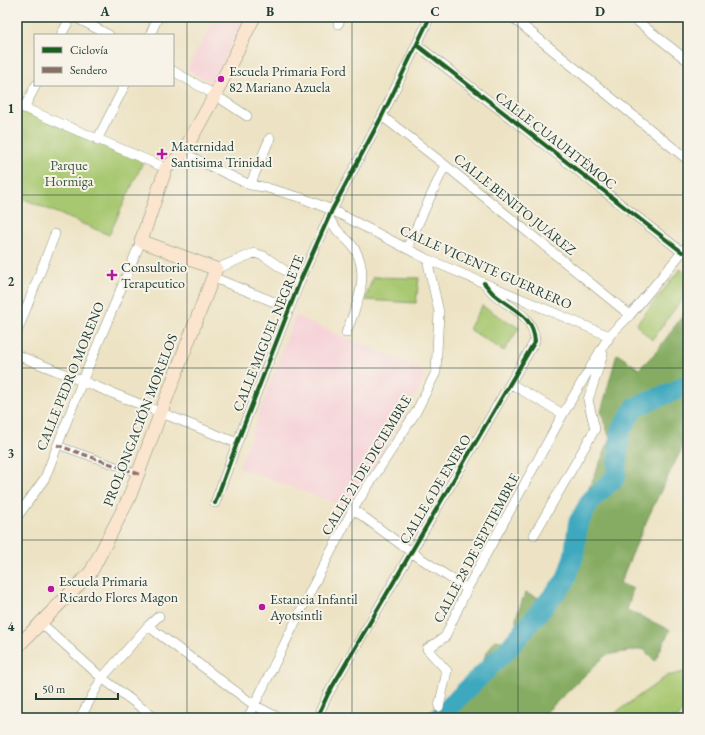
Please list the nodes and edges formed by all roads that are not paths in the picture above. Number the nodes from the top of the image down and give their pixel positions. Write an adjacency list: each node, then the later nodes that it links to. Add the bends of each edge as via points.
1 (70, 17): 8 (street)
2 (75, 17): 9 (street)
3 (158, 17): 10 (street)
4 (254, 17): 16 (main road)
5 (430, 17): 11 (street, CALLE MIGUEL NEGRETE)
6 (512, 17): 23 (street)
7 (632, 17): 12 (street)
8 (62, 34)
9 (107, 34)
10 (150, 34)
11 (416, 44): 19 (street, CALLE MIGUEL NEGRETE); 31 (street, CALLE CUAUHTÉMOC)
12 (688, 62)
13 (174, 72): 16 (street)
14 (35, 86): 17 (street)
15 (124, 86): 21 (street)
16 (215, 95): 18 (street); 22 (main road)
17 (21, 106): 21 (street)
18 (247, 116)
19 (382, 116): 24 (street, CALLE BENITO JUÁREZ); 27 (street, CALLE MIGUEL NEGRETE)
20 (270, 138): 26 (street)
21 (97, 140): 25 (street)
22 (183, 153): 25 (main road); 26 (street, CALLE VICENTE GUERRERO)
23 (688, 160)
24 (445, 165): 30 (street); 37 (street, CALLE BENITO JUÁREZ)
25 (166, 168): 29 (main road)
26 (250, 185): 27 (street, CALLE VICENTE GUERRERO, via 302,198)
27 (330, 214): 30 (street, CALLE VICENTE GUERRERO); 34 (street, CALLE MIGUEL NEGRETE); 39 (street, via 337,230 356,250 362,270 359,296)
28 (55, 234): 38 (street)
29 (141, 240): 33 (main road); 42 (street, CALLE PEDRO MORENO)
30 (407, 248): 32 (street, CALLE VICENTE GUERRERO)
31 (685, 248): 37 (street)
32 (427, 259): 35 (street, CALLE VICENTE GUERRERO); 50 (street, CALLE 21 DE DICIEMBRE, via 439,312 436,372 416,412)
33 (214, 273): 34 (street, via 254,253 264,256); 36 (street); 44 (main road, PROLONGACIÓN MORELOS)
34 (300, 281): 36 (street, CALLE MIGUEL NEGRETE)
35 (484, 283): 40 (street, CALLE VICENTE GUERRERO); 43 (street, CALLE 6 DE ENERO, via 493,294 525,317 534,331 535,341)
36 (289, 308): 46 (street, CALLE MIGUEL NEGRETE)
37 (630, 315): 40 (street)
38 (17, 332)
39 (346, 333)
40 (609, 336): 45 (street, CALLE 28 DE SEPTIEMBRE); 52 (street, via 588,400 595,429)
41 (17, 355): 42 (street)
42 (82, 382): 44 (street); 47 (street, CALLE PEDRO MORENO)
43 (511, 384): 45 (street); 53 (street, CALLE 6 DE ENERO)
44 (161, 412): 46 (street); 48 (main road, PROLONGACIÓN MORELOS)
45 (563, 414): 54 (street, CALLE 28 DE SEPTIEMBRE)
46 (237, 443): 49 (street, CALLE MIGUEL NEGRETE)
47 (57, 445): 48 (street); 51 (street, CALLE PEDRO MORENO, via 45,478)
48 (138, 474): 56 (main road, PROLONGACIÓN MORELOS, via 129,498 91,572)
49 (215, 503)
50 (353, 509): 53 (street); 60 (street, CALLE 21 DE DICIEMBRE)
51 (17, 517)
52 (534, 535)
53 (411, 552): 54 (street); 66 (street, CALLE 6 DE ENERO, via 328,694)
54 (467, 589): 61 (street, CALLE 28 DE SEPTIEMBRE, via 445,637 427,649 447,671)
55 (159, 616): 57 (street)
56 (41, 622): 58 (main road, PROLONGACIÓN MORELOS); 59 (street)
57 (148, 626): 59 (street); 60 (street)
58 (17, 647)
59 (102, 678): 62 (street); 63 (street)
60 (254, 704): 64 (street, CALLE 21 DE DICIEMBRE); 65 (street)
61 (439, 707)
62 (80, 718)
63 (155, 718)
64 (248, 718)
65 (279, 718)
66 (317, 718)

